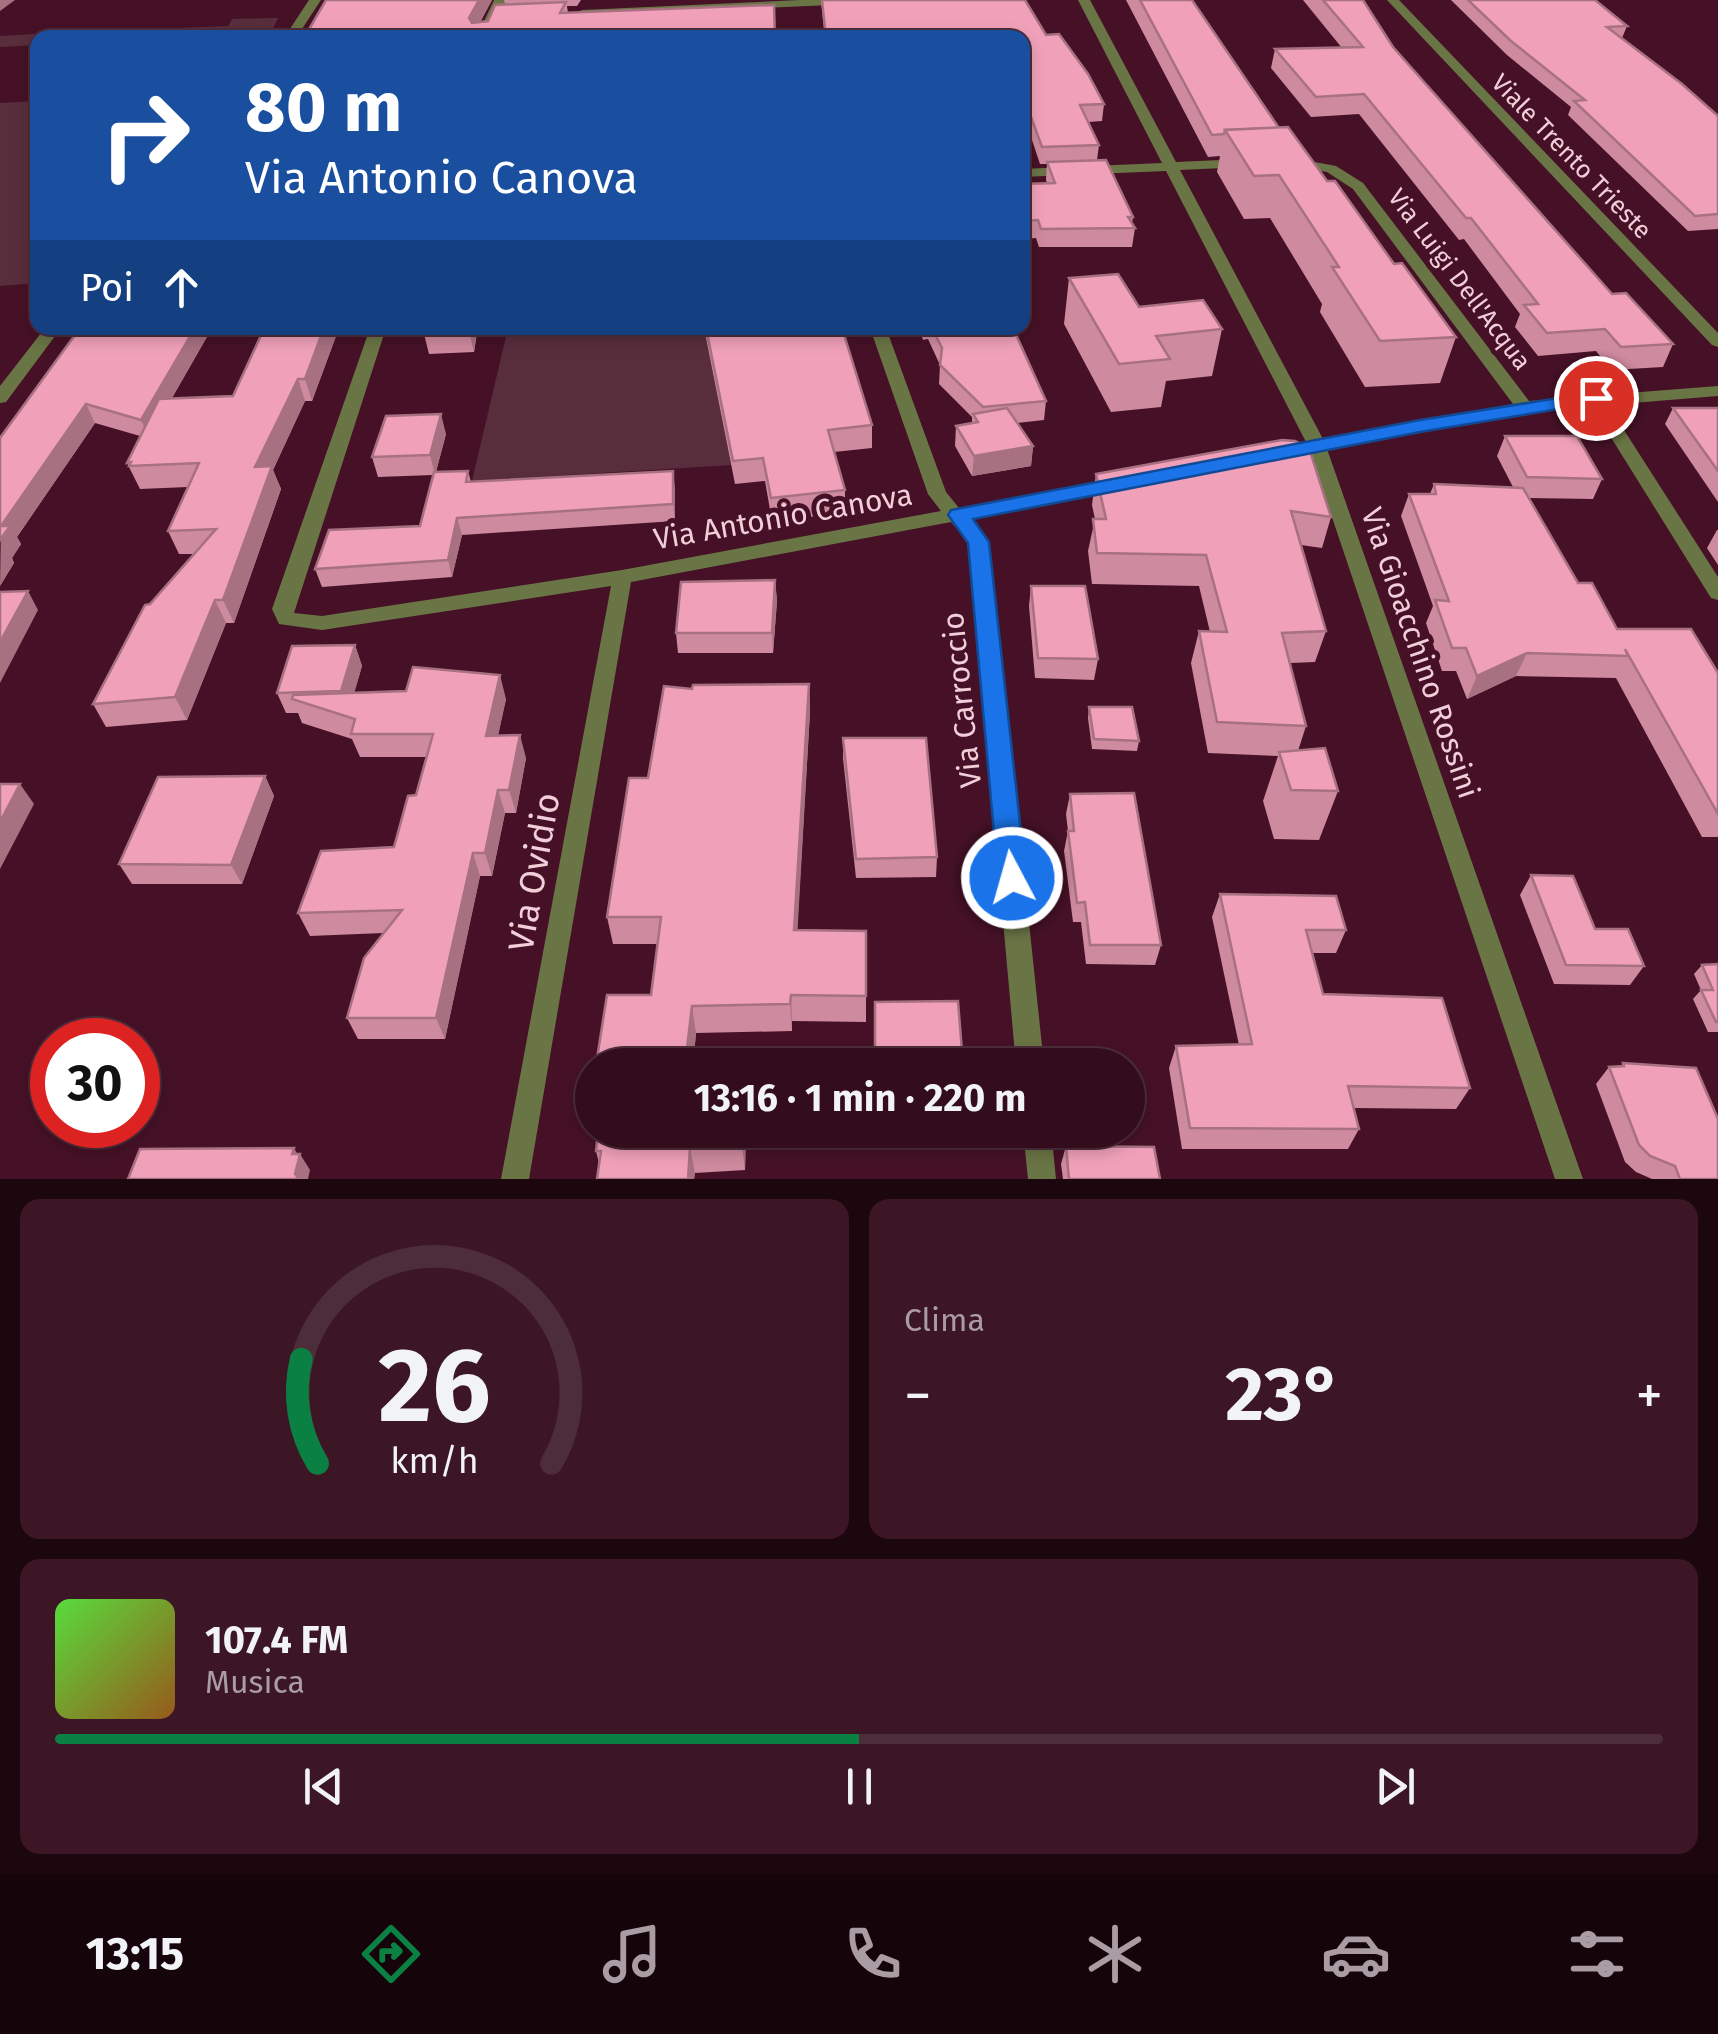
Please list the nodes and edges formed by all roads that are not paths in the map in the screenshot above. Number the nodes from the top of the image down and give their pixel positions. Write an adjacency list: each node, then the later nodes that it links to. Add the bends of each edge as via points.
1 (315, 0): 9 (street)
2 (500, 0): 7 (street)
3 (877, 0): 6 (street)
4 (1084, 0): 13 (street)
5 (1393, 0): 18 (street, Viale Trento Trieste)
6 (567, 13)
7 (490, 16): 8 (street); 10 (street)
8 (509, 16)
9 (295, 30)
10 (485, 30)
11 (1277, 161): 22 (street, Via Luigi Dell'Acqua, via 1315,164 1358,186)
12 (1260, 162): 13 (street)
13 (1171, 166): 14 (street); 23 (street, Via Gioacchino Rossini)
14 (1030, 173)
15 (48, 335): 20 (street)
16 (376, 335): 27 (street, Via Antonio Canova, via 289,585 286,619 322,623)
17 (880, 335): 26 (street, Via Carroccio, via 937,494)
18 (1718, 342)
19 (1718, 390): 21 (street, Via Luigi Dell'Acqua)
20 (0, 398)
21 (1596, 398): 22 (street, Via Luigi Dell'Acqua); 28 (street)
22 (1524, 407): 23 (street)
23 (1317, 445): 24 (street); 33 (street, Via Gioacchino Rossini)
24 (1260, 456)
25 (1147, 478): 26 (street, Via Antonio Canova)
26 (958, 515): 27 (street, Via Antonio Canova); 29 (street, Via Carroccio, via 978,542)
27 (622, 577): 31 (street, Via Ovidio)
28 (1718, 592)
29 (1028, 1048)
30 (1039, 1148): 32 (street)
31 (515, 1179)
32 (1042, 1179)
33 (1569, 1179)

